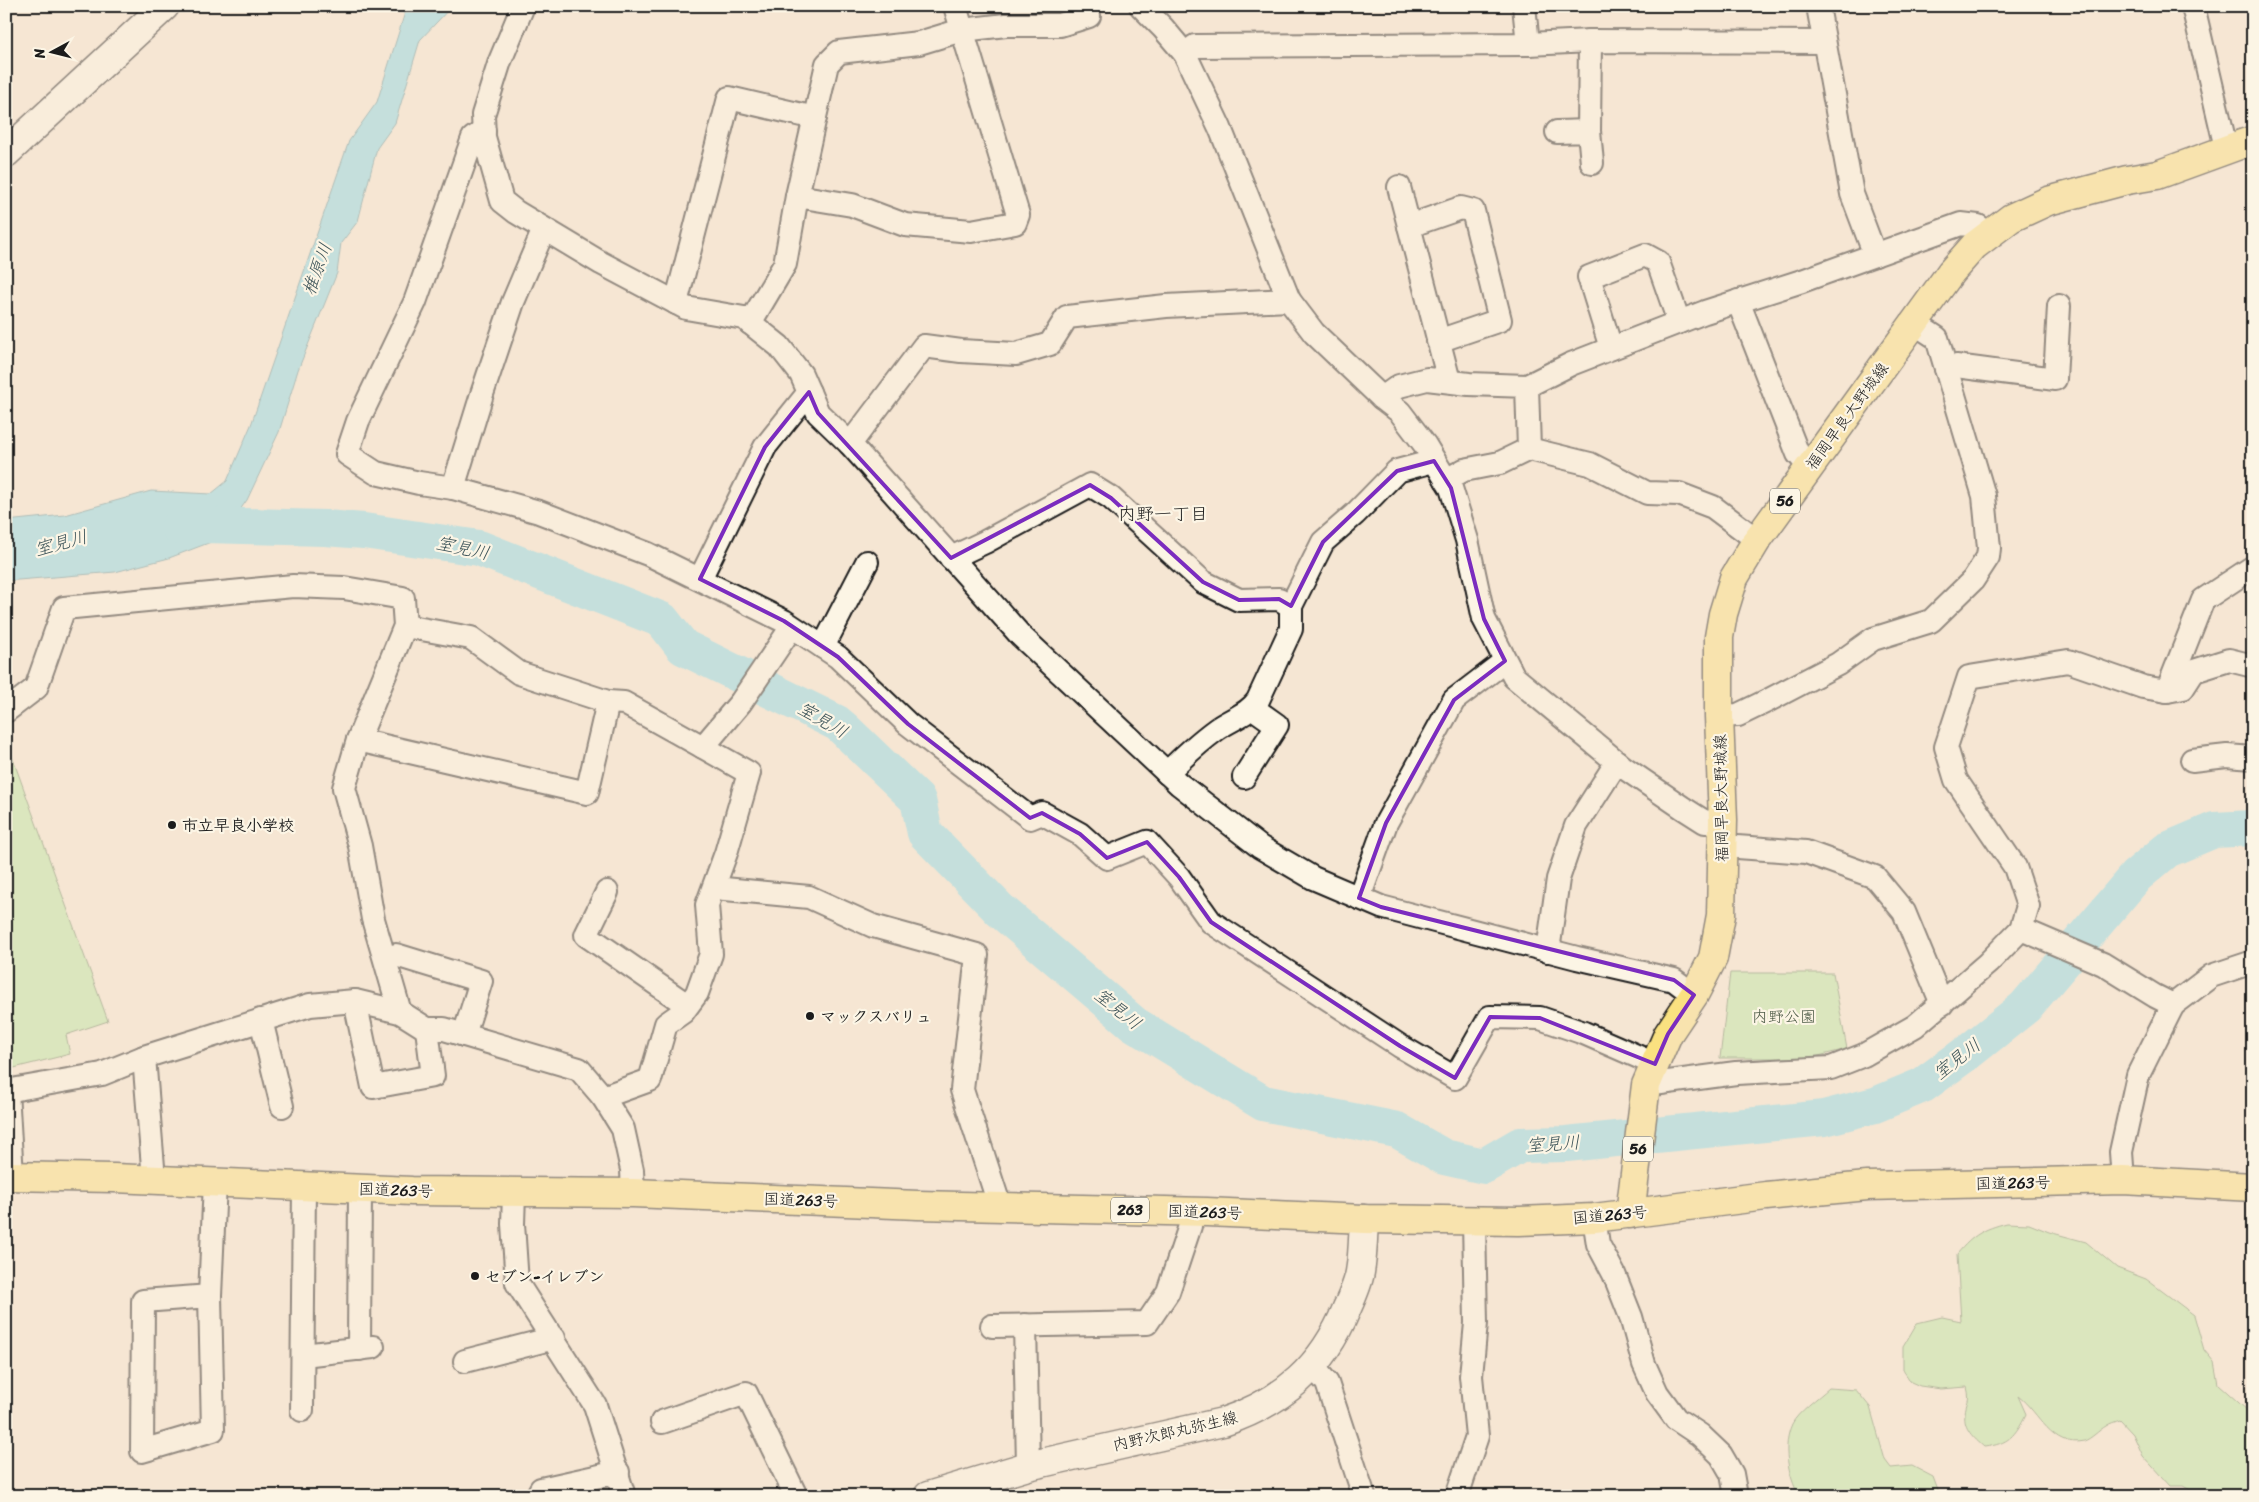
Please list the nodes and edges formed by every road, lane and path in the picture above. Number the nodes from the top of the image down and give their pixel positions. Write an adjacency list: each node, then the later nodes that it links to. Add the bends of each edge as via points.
1 (165, 6): 19 (main road)
2 (523, 6): 15 (street, via 500,61 483,115)
3 (955, 6): 9 (street)
4 (1140, 6): 13 (street)
5 (1524, 6): 12 (street)
6 (1818, 6): 11 (street)
7 (2193, 6): 18 (street)
8 (1088, 16): 9 (street, via 1060,25 1006,24)
9 (962, 30): 14 (street, via 919,43 839,52 827,64); 22 (street, via 1018,214 1015,223 971,231 905,225 852,205)
10 (1590, 41): 11 (street); 12 (street); 16 (street)
11 (1824, 42): 26 (street, via 1852,194)
12 (1528, 44): 13 (street, via 1195,46)
13 (1185, 54): 27 (street, via 1220,128)
14 (815, 118): 22 (street); 29 (street, via 729,98)
15 (484, 131): 24 (street, via 502,201); 46 (street, via 473,138 416,302 358,421 347,454 376,473)
16 (1589, 131): 17 (street); 20 (street)
17 (1557, 132)
18 (2245, 145): 25 (main road, 福岡早良大野城線 / 56, via 2157,175 2048,201 2011,218)
19 (6, 153)
20 (1592, 163)
21 (1399, 186): 23 (street)
22 (797, 196): 31 (street, via 785,264)
23 (1409, 226): 34 (street); 34 (street, via 1460,208 1473,211 1500,320)
24 (544, 229): 29 (street); 46 (street, via 513,302)
25 (1989, 234): 26 (street, via 1978,226 1961,224); 33 (main road, 福岡早良大野城線 / 56, via 1951,272)
26 (1875, 255): 28 (street)
27 (1289, 300): 40 (street, via 1314,333); 41 (street, via 1166,306 1067,317 1050,344 1016,354 960,352 924,346)
28 (1738, 301): 32 (street); 44 (street, via 1798,454)
29 (676, 303): 31 (street)
30 (2059, 306): 36 (street, via 2055,379 1956,366)
31 (750, 322): 39 (street, via 779,346 802,374)
32 (1679, 322): 35 (street); 35 (street, via 1658,262 1645,255 1589,277)
33 (1914, 323): 36 (street, via 1937,338); 44 (main road, 福岡早良大野城線 / 56)
34 (1438, 340): 37 (street)
35 (1611, 348): 38 (street)
36 (1946, 369): 62 (street, via 1984,496 1988,557 1973,580 1932,621 1873,639 1838,664 1769,700 1738,715)
37 (1449, 381): 38 (street); 40 (street, via 1427,379 1399,386)
38 (1527, 386): 42 (street)
39 (809, 392): 41 (street, via 818,413); 51 (street, via 765,447)
40 (1382, 398): 43 (street, via 1400,412)
41 (850, 444): 48 (street)
42 (1529, 449): 45 (street, via 1500,463 1464,470); 47 (street, via 1590,464 1647,492 1679,494 1713,508)
43 (1434, 461): 45 (street); 52 (street, via 1397,472 1324,542)
44 (1809, 467): 47 (main road, 福岡早良大野城線 / 56)
45 (1446, 480): 56 (street, via 1452,488 1467,540 1484,619)
46 (453, 488): 51 (street, via 539,512 648,554)
47 (1757, 540): 62 (main road, 福岡早良大野城線 / 56, via 1734,578 1723,614 1719,637)
48 (950, 558): 52 (street, via 1090,485 1111,498 1203,582 1239,600 1279,598); 68 (street, via 1021,636)
49 (867, 562): 55 (street)
50 (2253, 567): 58 (street, via 2203,600)
51 (700, 579): 55 (street, via 784,621)
52 (1291, 606): 60 (street, via 1291,629)
53 (406, 626): 59 (street, via 471,638 519,673); 61 (street, via 403,598 344,588 293,586 64,608 36,688); 63 (street)
54 (787, 634): 64 (street, via 741,702)
55 (823, 647): 88 (street, via 908,724 1030,818 1042,813 1080,834 1107,858 1147,842 1179,877 1211,922 1400,1046 1455,1078 1490,1017 1540,1018 1584,1033)
56 (1505, 661): 67 (street, via 1514,677); 73 (street, via 1454,700 1386,824)
57 (2253, 666): 58 (street, via 2229,660 2194,671 2183,688)
58 (2167, 692): 74 (street, via 2068,661 1969,677 1946,747 1956,780 2015,867 2028,906)
59 (608, 702): 63 (street, via 587,793); 64 (street, via 624,703)
60 (1253, 708): 68 (street, via 1212,732); 69 (street, via 1277,725)
61 (6, 711)
62 (1719, 716): 70 (main road, 福岡早良大野城線 / 56)
63 (358, 740): 76 (street, via 344,788 360,846 373,920)
64 (703, 747): 71 (street, via 749,773)
65 (2253, 758): 66 (street, via 2226,756)
66 (2192, 760)
67 (1617, 762): 70 (street); 75 (street, via 1576,826 1558,879)
68 (1167, 772): 73 (street, via 1260,847 1313,878)
69 (1244, 777)
70 (1723, 833): 78 (main road, 福岡早良大野城線 / 56, via 1721,915 1713,958); 80 (street, via 1806,852 1875,877 1904,912)
71 (714, 888): 81 (street, via 707,905 711,954 697,993); 101 (street, via 809,897 873,926 977,955 962,1090)
72 (607, 892): 81 (street, via 586,935)
73 (1359, 898): 75 (street, via 1380,908)
74 (2021, 928): 80 (street); 82 (street, via 2104,964)
75 (1548, 951): 78 (street, via 1674,980)
76 (386, 961): 83 (street); 86 (street, via 396,955 481,981)
77 (2253, 962): 82 (street, via 2211,976)
78 (1694, 995): 88 (main road, 福岡早良大野城線 / 56, via 1668,1034)
79 (355, 1001): 83 (street); 84 (street, via 310,1005); 85 (street, via 373,1087 433,1076)
80 (1942, 1004): 88 (street, via 1915,1026 1864,1055 1831,1068)
81 (687, 1005): 90 (street, via 683,1012 666,1024 650,1080)
82 (2173, 1005): 94 (street, via 2138,1075 2122,1152)
83 (400, 1012): 85 (street)
84 (262, 1020): 87 (street); 91 (street)
85 (427, 1029): 86 (street)
86 (464, 1035): 90 (street, via 578,1069)
87 (144, 1057): 89 (street, via 102,1074); 93 (street)
88 (1651, 1074): 103 (main road, 56)
89 (7, 1091): 92 (street)
90 (603, 1097): 100 (street, via 623,1130 632,1170)
91 (282, 1106)
92 (9, 1176): 93 (main road, 国道263号 / 263)
93 (154, 1179): 95 (main road, 国道263号 / 263)
94 (2123, 1180): 97 (main road, 国道263号 / 263); 103 (main road, 国道263号 / 263, via 1867,1186)
95 (215, 1182): 96 (main road, 国道263号 / 263); 107 (street)
96 (304, 1186): 98 (main road, 国道263号 / 263); 111 (street)
97 (2253, 1187)
98 (360, 1189): 99 (main road, 国道263号 / 263); 111 (street, via 366,1348)
99 (514, 1193): 100 (main road, 国道263号 / 263); 110 (street, via 517,1283)
100 (633, 1193): 101 (main road, 国道263号 / 263)
101 (1000, 1207): 102 (main road, 国道263号 / 263)
102 (1191, 1212): 105 (main road, 国道263号 / 263); 108 (street, via 1190,1226 1168,1292 1147,1323)
103 (1630, 1214): 104 (main road, 国道263号 / 263)
104 (1594, 1218): 106 (main road, 国道263号 / 263); 124 (street, via 1598,1244 1614,1274 1657,1393 1676,1419 1700,1434 1722,1455 1732,1474)
105 (1364, 1219): 106 (main road, 国道263号 / 263); 113 (main road, 内野次郎丸弥生線, via 1360,1274 1343,1318)
106 (1474, 1221): 123 (street, via 1476,1323 1471,1376 1477,1436)
107 (210, 1296): 107 (street, via 213,1430 142,1450 143,1302)
108 (1026, 1325): 109 (street); 116 (street)
109 (992, 1326)
110 (554, 1338): 112 (street); 117 (street, via 595,1404)
111 (302, 1355): 114 (street)
112 (465, 1360)
113 (1313, 1366): 116 (main road, 内野次郎丸弥生線, via 1279,1396 1243,1415); 122 (street, via 1327,1382)
114 (302, 1410)
115 (662, 1422): 120 (street, via 746,1393)
116 (1028, 1466): 121 (main road, 内野次郎丸弥生線)
117 (618, 1472): 118 (street, via 541,1489); 119 (street)
118 (537, 1496)
119 (624, 1496)
120 (796, 1496)
121 (928, 1496)
122 (1364, 1496)
123 (1457, 1496)
124 (1736, 1496)

